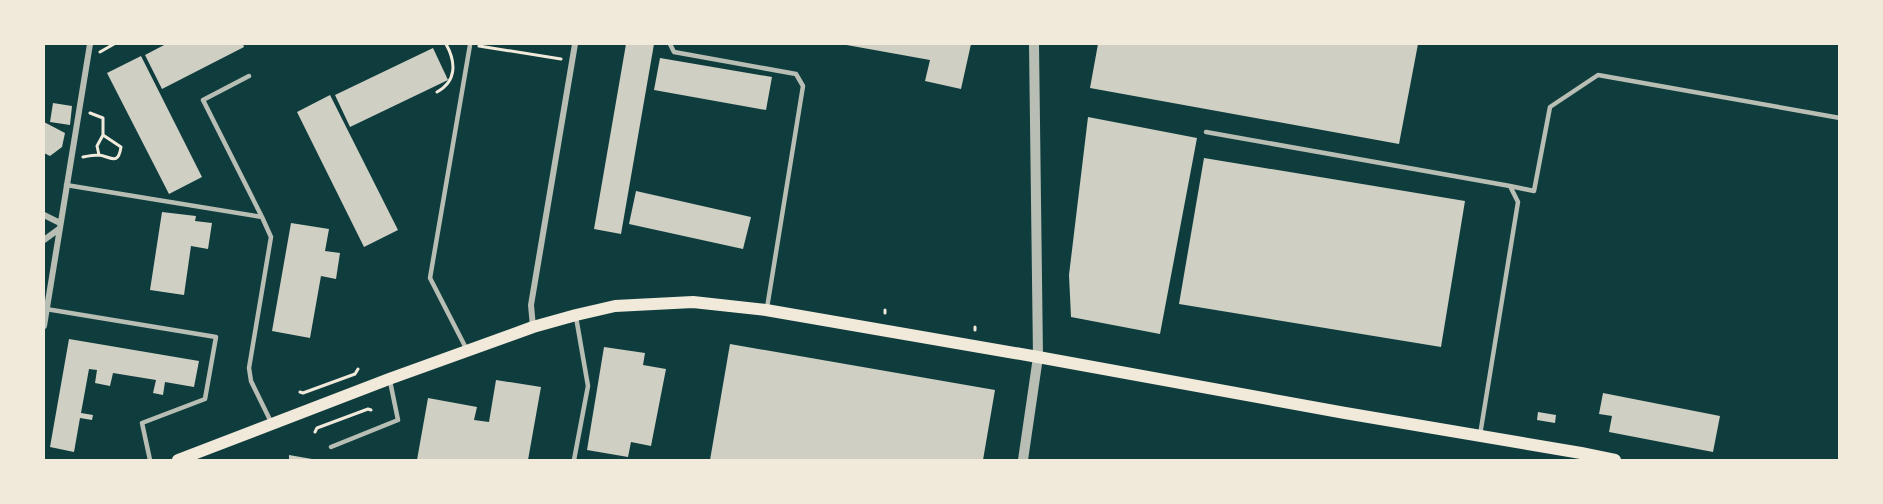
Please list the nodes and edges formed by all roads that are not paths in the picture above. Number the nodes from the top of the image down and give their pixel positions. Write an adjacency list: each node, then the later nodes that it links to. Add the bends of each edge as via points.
1 (90, 44): 9 (street)
2 (575, 44): 19 (street, via 531,305)
3 (670, 44): 16 (lane, via 674,52 795,74 803,86)
4 (1034, 44): 21 (street)
5 (470, 45): 20 (lane, via 430,278)
6 (249, 76): 12 (lane, via 203,100)
7 (1839, 118): 10 (lane, via 1598,75 1550,107 1534,191)
8 (1206, 132): 10 (lane)
9 (66, 185): 12 (lane); 13 (street)
10 (1510, 186): 24 (lane, via 1518,202)
11 (44, 215): 13 (street)
12 (262, 217): 23 (lane, via 271,237 249,368 251,381)
13 (59, 226): 14 (street); 15 (street)
14 (44, 240)
15 (46, 309): 18 (street); 26 (lane, via 216,337 205,399 142,423)
16 (766, 310): 17 (main road, via 693,302 615,306); 21 (main road)
17 (576, 315): 19 (main road); 28 (lane, via 588,386)
18 (44, 326)
19 (533, 327): 20 (main road)
20 (467, 350): 22 (main road)
21 (1038, 357): 24 (main road); 29 (street)
22 (389, 378): 23 (main road); 25 (lane, via 398,420)
23 (272, 424): 27 (main road)
24 (1480, 435): 30 (main road)
25 (331, 447)
26 (150, 460)
27 (178, 460)
28 (574, 460)
29 (1023, 460)
30 (1615, 460)

